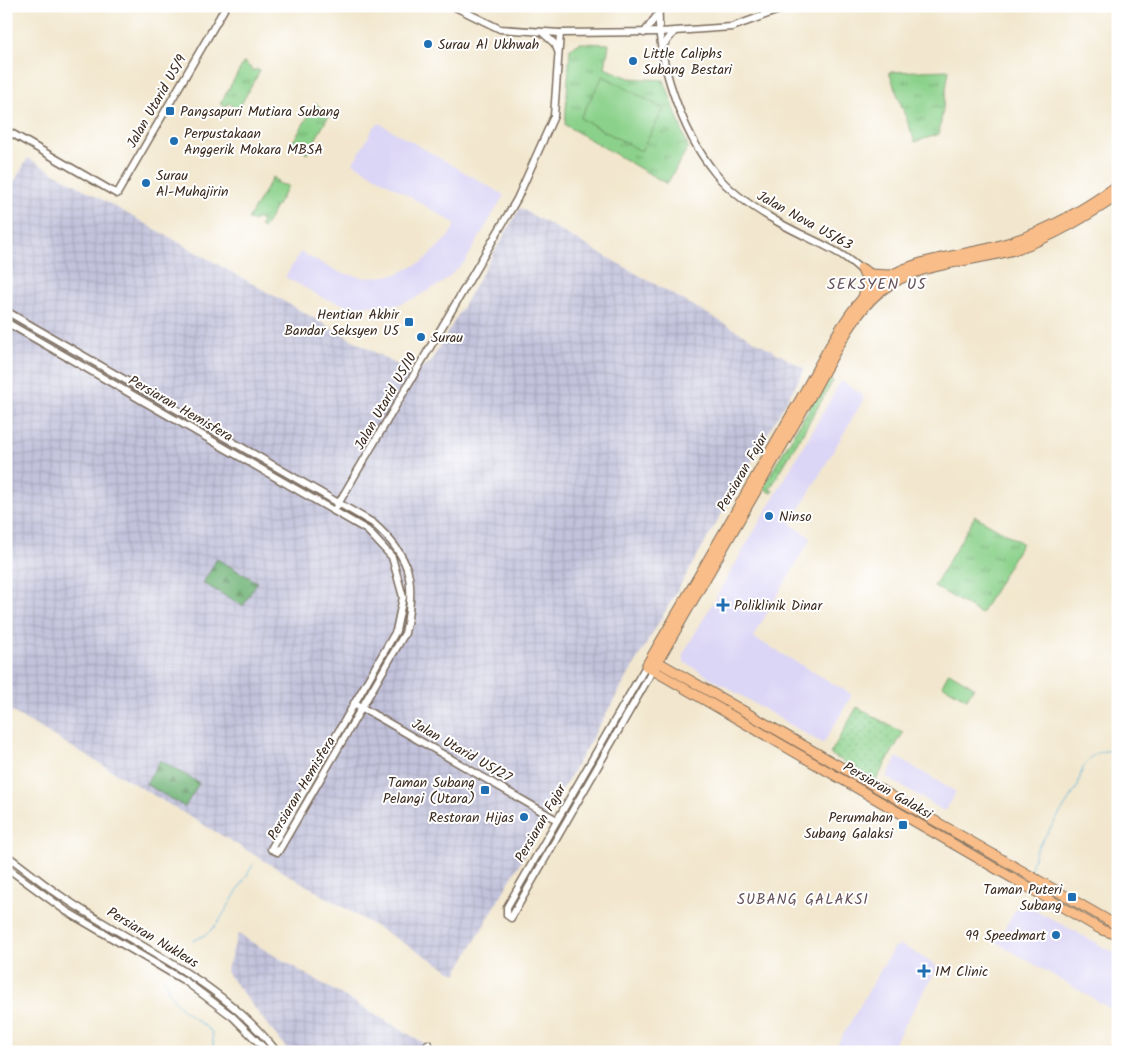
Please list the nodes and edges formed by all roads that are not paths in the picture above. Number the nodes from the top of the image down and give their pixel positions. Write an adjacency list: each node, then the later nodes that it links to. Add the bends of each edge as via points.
1 (226, 6): 13 (street, Jalan Utarid U5/9, via 117,194)
2 (453, 6): 8 (street, via 500,28)
3 (790, 6): 7 (street, via 732,27)
4 (659, 10): 6 (street, Jalan Nova U5/63); 7 (street, via 664,24); 10 (street)
5 (574, 32): 9 (street); 10 (street); 12 (street, via 566,38)
6 (660, 32): 7 (street); 10 (street); 11 (street, Jalan Nova U5/63)
7 (674, 32): 11 (street)
8 (543, 33): 9 (street); 12 (street, via 556,44)
9 (560, 33): 12 (street, Jalan Utarid U5/10)
10 (644, 33): 11 (street)
11 (661, 48): 16 (street, Jalan Nova U5/63, via 682,113 715,173 746,202 779,223 836,250)
12 (559, 52): 22 (street, Jalan Utarid U5/10, via 554,116 517,200)
13 (6, 130)
14 (1118, 185): 17 (main road, Persiaran Fajar, via 1076,212 1020,238)
15 (1118, 196): 18 (main road, via 1034,243 922,270)
16 (861, 268): 17 (main road, via 879,276); 18 (street, Jalan Nova U5/63); 19 (main road, via 867,281)
17 (902, 270): 18 (main road, Persiaran Fajar)
18 (878, 288): 19 (main road, Persiaran Fajar); 24 (main road, Persiaran Fajar, via 857,318)
19 (861, 300): 24 (main road, Persiaran Fajar, via 809,384)
20 (6, 311): 22 (street, Persiaran Hemisfera)
21 (6, 322): 23 (street, Persiaran Hemisfera)
22 (340, 502): 23 (street, Jalan Utarid U5/10); 26 (street, Persiaran Hemisfera, via 374,523 397,547 412,588 405,633)
23 (334, 511): 25 (street, Persiaran Hemisfera, via 367,530 392,557 403,597 396,631)
24 (652, 664): 27 (street, Persiaran Fajar); 28 (street, Persiaran Fajar); 32 (main road, Persiaran Galaksi); 33 (main road, Persiaran Galaksi, via 1102,930)
25 (354, 703): 26 (street, Jalan Utarid U5/27); 26 (street, Persiaran Hemisfera, via 271,849 279,851)
26 (363, 708): 28 (street, Jalan Utarid U5/27)
27 (594, 774): 28 (street, via 566,815); 31 (street, Persiaran Fajar)
28 (557, 820): 31 (street, via 559,826); 31 (street, Persiaran Fajar, via 507,907 507,915 511,918)
29 (6, 855): 36 (street, Persiaran Nukleus, via 65,899 172,962 222,996)
30 (6, 867): 35 (street, Persiaran Nukleus, via 66,911 185,981 233,1017)
31 (537, 872)
32 (1118, 926)
33 (1118, 935)
34 (428, 1044): 37 (street)
35 (268, 1052)
36 (277, 1052)
37 (424, 1052)

